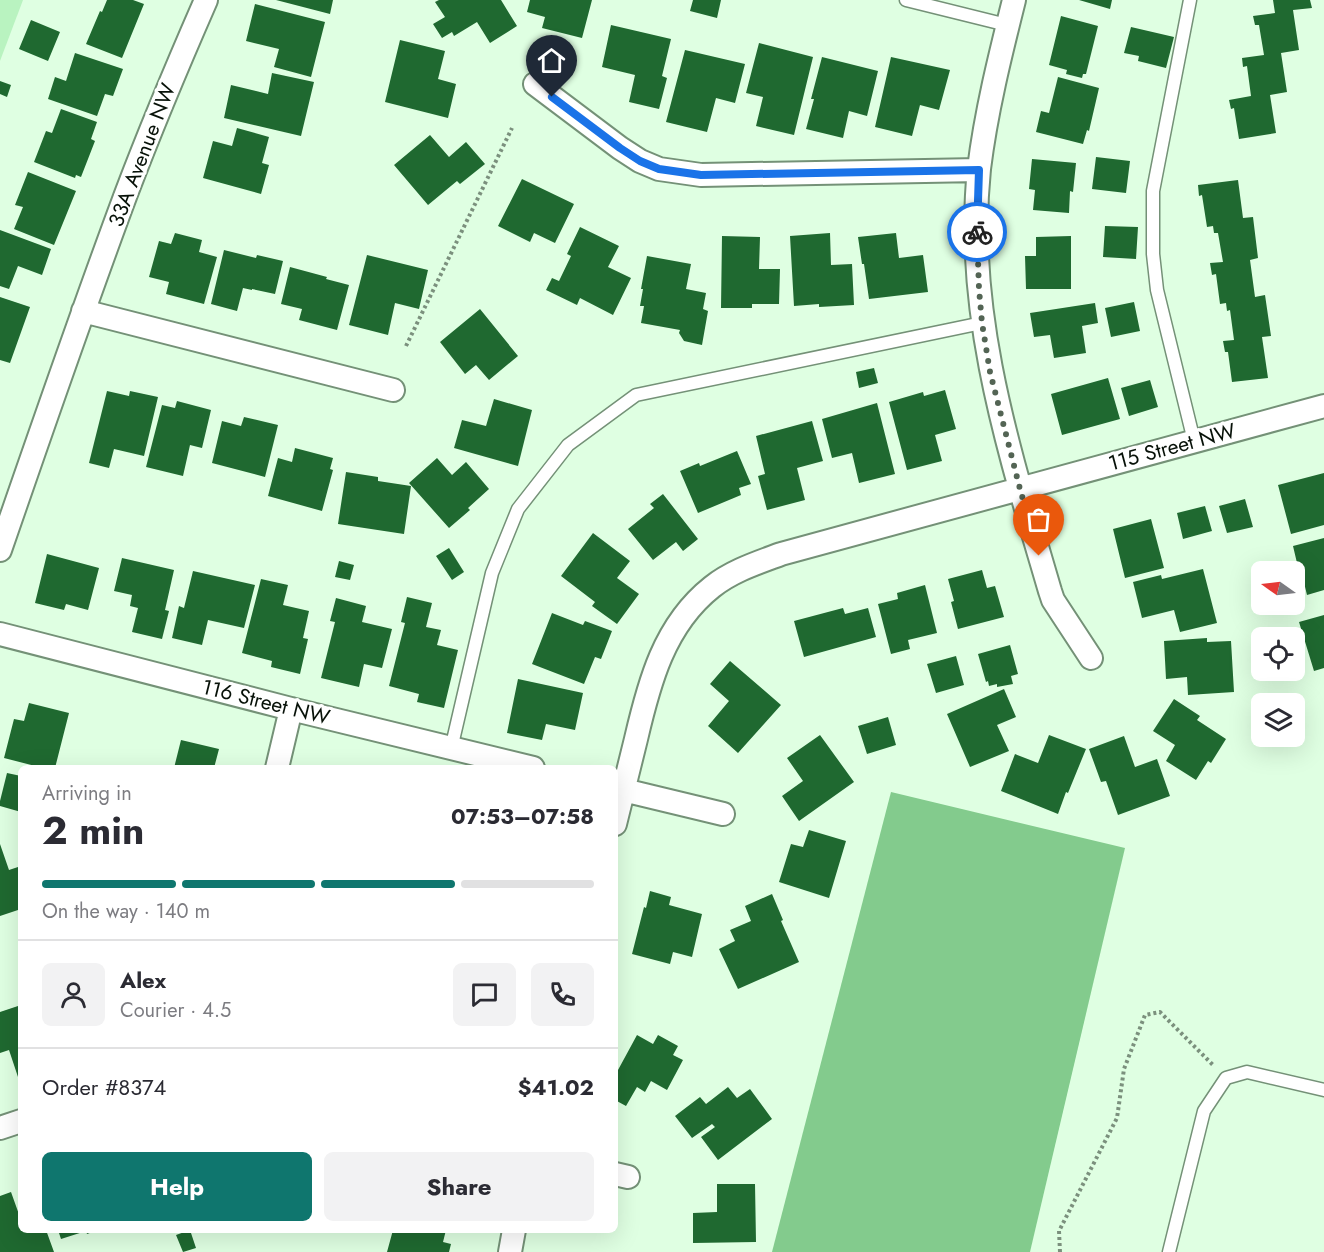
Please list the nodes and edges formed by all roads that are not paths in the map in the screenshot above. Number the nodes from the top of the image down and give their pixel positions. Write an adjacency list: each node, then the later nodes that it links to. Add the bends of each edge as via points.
1 (206, 0): 8 (street, 33A Avenue NW)
2 (906, 0): 5 (lane)
3 (1014, 0): 5 (street)
4 (1190, 0): 12 (lane, via 1153,191 1153,254 1157,290)
5 (1007, 25): 7 (street)
6 (534, 84): 7 (street, via 620,148 659,169 701,175)
7 (979, 170): 9 (street, via 977,251)
8 (83, 311): 10 (street); 14 (street, 33A Avenue NW)
9 (982, 323): 13 (street, via 990,372); 18 (lane, via 636,395 568,445 518,508 492,573)
10 (393, 390)
11 (1324, 406): 12 (street, 115 Street NW)
12 (1194, 441): 13 (street, 115 Street NW)
13 (1020, 489): 16 (street, via 1053,600); 21 (street, 115 Street NW, via 781,554 735,572 711,588 687,612 660,657)
14 (0, 550)
15 (0, 634): 17 (street, 116 Street NW)
16 (1092, 658)
17 (291, 709): 18 (street, 116 Street NW); 19 (street)
18 (451, 749): 20 (street, 116 Street NW)
19 (278, 765)
20 (520, 765)
21 (619, 789): 22 (street)
22 (723, 814)
23 (1324, 1090): 28 (lane, via 1247,1072 1226,1078 1204,1111)
24 (18, 1122): 25 (street)
25 (0, 1128)
26 (513, 1233): 27 (street)
27 (510, 1252)
28 (1169, 1252)

